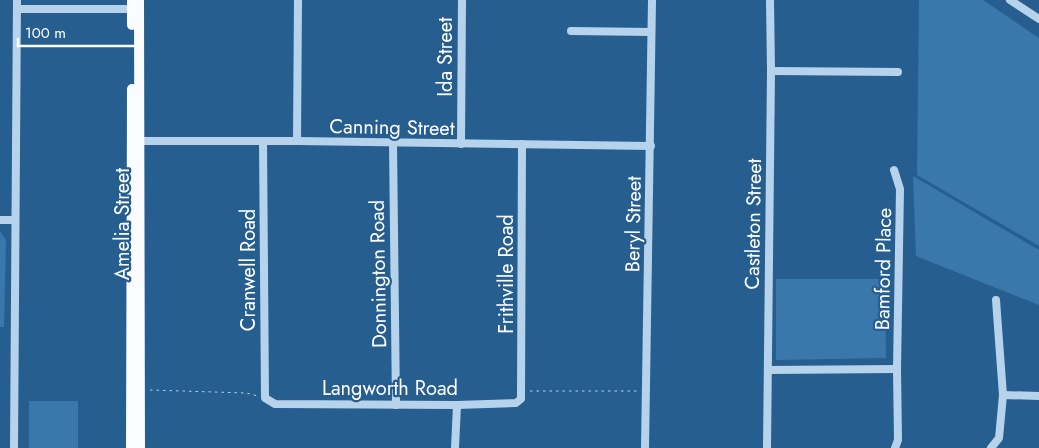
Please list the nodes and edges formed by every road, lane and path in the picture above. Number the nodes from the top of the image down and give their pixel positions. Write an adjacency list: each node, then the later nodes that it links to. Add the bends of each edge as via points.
1 (17, 0): 8 (street)
2 (298, 0): 16 (street)
3 (462, 0): 18 (street, Ida Street)
4 (652, 0): 11 (street, Beryl Street)
5 (770, 0): 12 (street, Castleton Street)
6 (1010, 0): 9 (street)
7 (136, 5): 8 (street); 14 (main road, Amelia Street)
8 (17, 9): 23 (street)
9 (1039, 19)
10 (571, 31): 11 (street)
11 (651, 32): 20 (street, Beryl Street)
12 (771, 72): 13 (street); 26 (street, Castleton Street)
13 (898, 72)
14 (136, 141): 15 (street, Canning Street); 37 (main road, Amelia Street); 38 (main road, Amelia Street)
15 (263, 141): 16 (street, Canning Street); 32 (street, Cranwell Road)
16 (297, 141): 17 (street, Canning Street)
17 (393, 143): 18 (street, Canning Street); 34 (street, Donnington Road)
18 (461, 144): 19 (street, Canning Street)
19 (522, 144): 20 (street, Canning Street); 28 (street, Frithville Road)
20 (651, 146): 29 (street, Beryl Street)
21 (894, 170): 25 (street, Bamford Place, via 900,189)
22 (0, 220): 23 (street)
23 (14, 220): 36 (street)
24 (996, 300): 30 (street)
25 (897, 369): 26 (street); 42 (street, Bamford Place, via 898,440)
26 (768, 370): 41 (street, Castleton Street)
27 (146, 390): 32 (path, via 246,393)
28 (521, 391): 29 (path); 33 (street, Frithville Road, via 521,399)
29 (646, 391): 40 (street, Beryl Street)
30 (1002, 394): 31 (street); 43 (street, via 999,438)
31 (1039, 396)
32 (265, 398): 34 (street, Langworth Road, via 274,404)
33 (516, 403): 35 (street, Langworth Road)
34 (396, 405): 35 (street, Langworth Road)
35 (457, 405): 39 (street)
36 (14, 448)
37 (131, 448)
38 (140, 448)
39 (455, 448)
40 (645, 448)
41 (767, 448)
42 (895, 448)
43 (991, 448)

